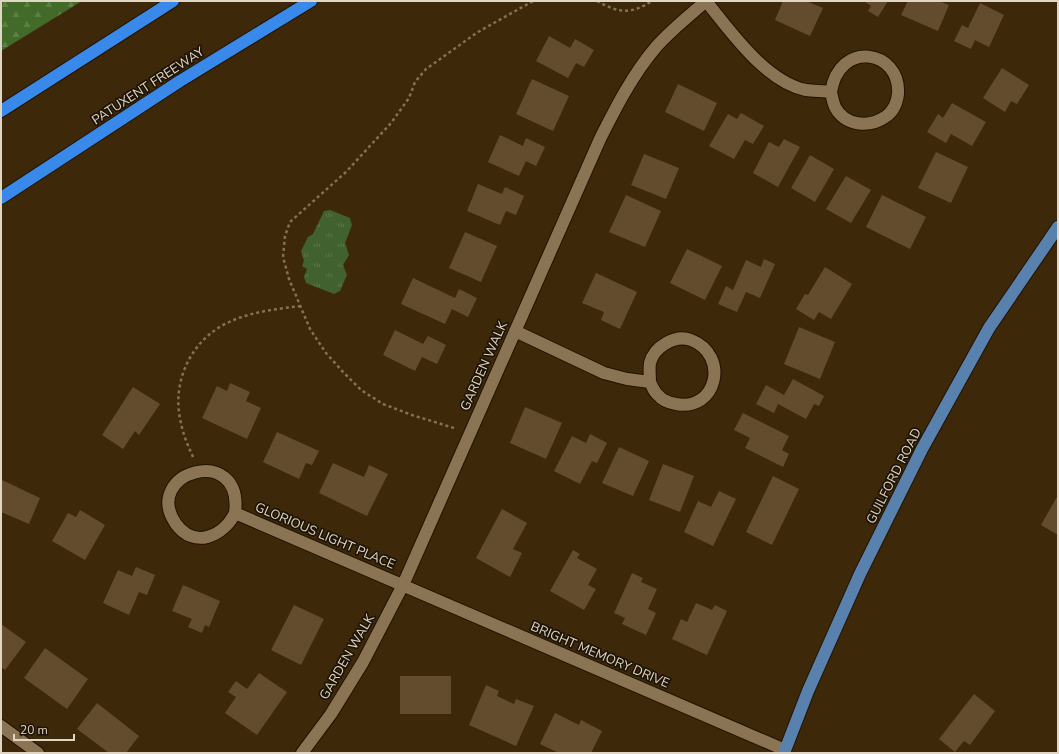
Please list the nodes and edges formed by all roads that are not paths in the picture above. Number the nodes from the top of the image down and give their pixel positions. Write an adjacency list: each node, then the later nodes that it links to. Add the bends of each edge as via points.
1 (173, 1): 5 (highway)
2 (311, 1): 6 (highway, PATUXENT FREEWAY, via 180,81)
3 (706, 1): 4 (street, via 750,53 770,72 805,90); 8 (street, GARDEN WALK, via 678,25 634,76 600,139)
4 (831, 92): 4 (street, via 835,107 842,116 865,125 877,123 889,114 897,102 898,84 893,71 884,63 879,59 865,56 854,58 842,66 833,78)
5 (1, 111)
6 (1, 198)
7 (1058, 227): 13 (main road, GUILFORD ROAD, via 990,328 922,450 860,574 808,691)
8 (514, 331): 9 (street, via 604,373); 11 (street, GARDEN WALK)
9 (650, 382): 9 (street, via 650,364 655,353 666,343 677,339 690,339 703,346 713,358 716,371 713,384 706,396 694,403 683,406 670,403 658,395)
10 (234, 513): 10 (street, GLORIOUS LIGHT PLACE, via 236,502 230,484 220,475 208,471 198,470 186,475 176,483 170,495 169,508 172,518 178,527 189,534 200,537 222,531 230,523); 11 (street, GLORIOUS LIGHT PLACE)
11 (404, 585): 13 (street, BRIGHT MEMORY DRIVE); 15 (street, GARDEN WALK, via 363,662 331,714)
12 (1, 726): 14 (street)
13 (785, 752)
14 (38, 753)
15 (302, 753)

